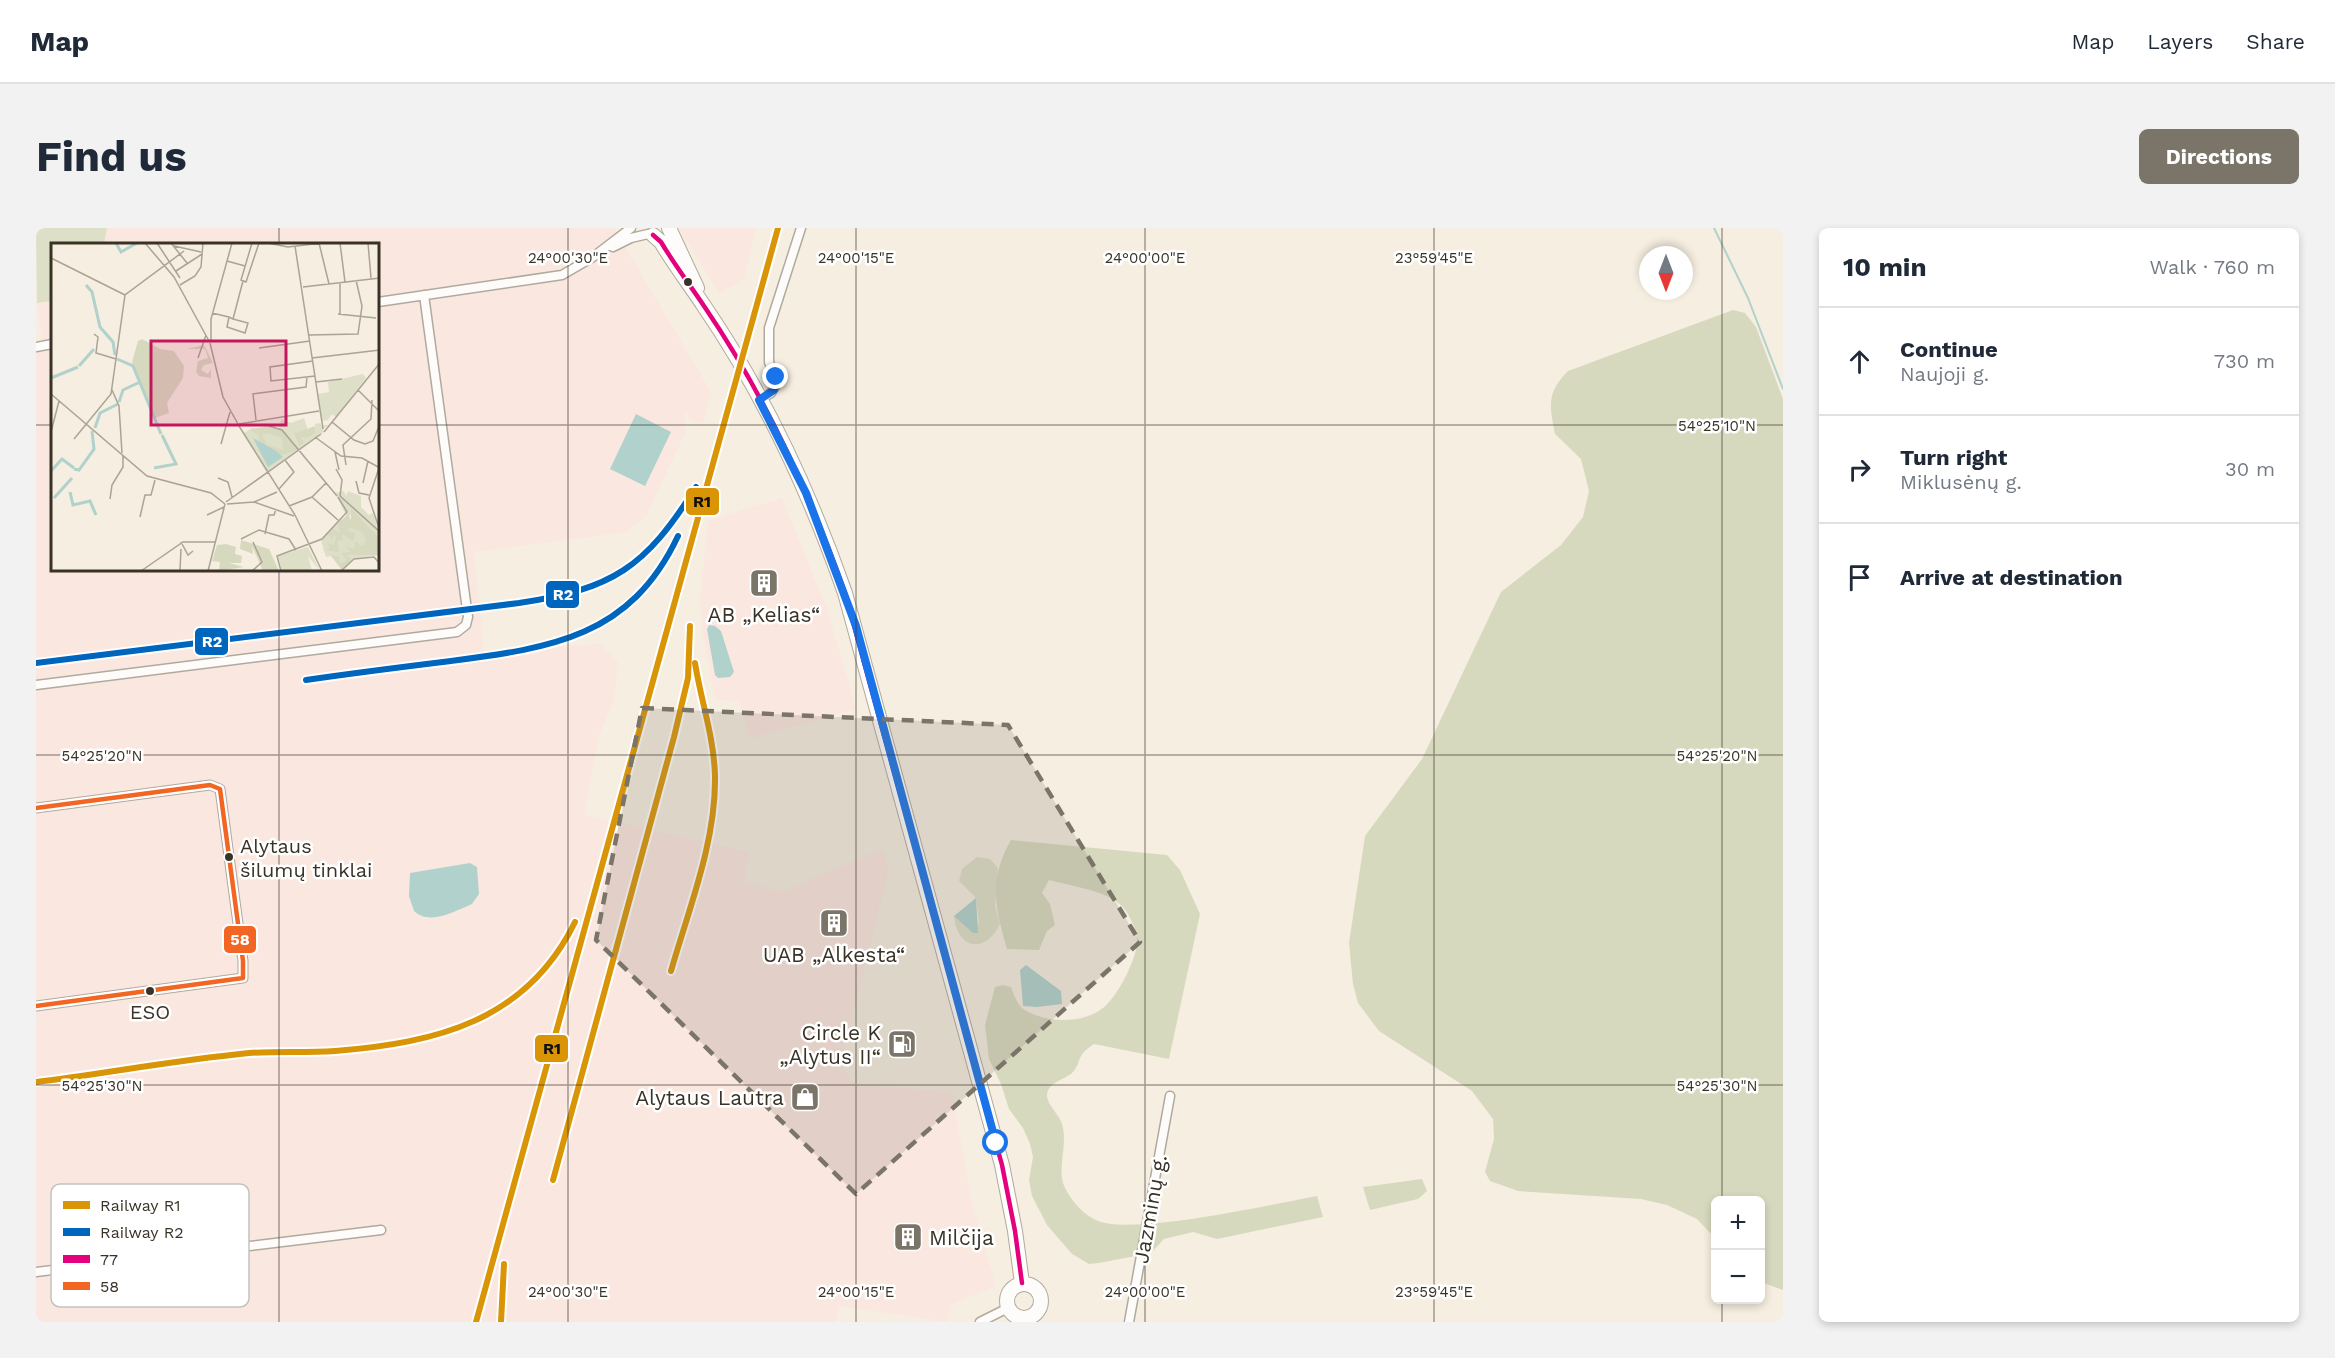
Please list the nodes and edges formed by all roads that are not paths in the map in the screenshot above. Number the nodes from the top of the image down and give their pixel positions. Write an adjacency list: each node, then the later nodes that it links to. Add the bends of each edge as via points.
1 (631, 228): 5 (street)
2 (669, 228): 4 (main road, via 662,234); 8 (main road)
3 (801, 228): 11 (street, via 769,328 769,362 777,384)
4 (647, 233): 5 (street); 8 (main road, via 661,242)
5 (593, 257): 6 (street, via 553,278)
6 (424, 296): 7 (street); 12 (street, via 466,625 457,632)
7 (380, 302)
8 (705, 307): 11 (main road)
9 (51, 344): 10 (street)
10 (36, 347)
11 (759, 400): 20 (main road, via 811,504 856,626 1002,1165)
12 (36, 685)
13 (36, 808): 14 (street, via 210,785 220,789 243,961 243,978)
14 (36, 1006)
15 (1170, 1096): 24 (street, Jazminų g.)
16 (381, 1230): 17 (street)
17 (249, 1246)
18 (51, 1270): 19 (street)
19 (36, 1272)
20 (1022, 1283): 21 (main road, via 1009,1292); 22 (main road, via 1040,1292)
21 (1008, 1308): 22 (main road, via 1018,1317); 23 (street)
22 (1035, 1319)
23 (980, 1322)
24 (1129, 1322)

